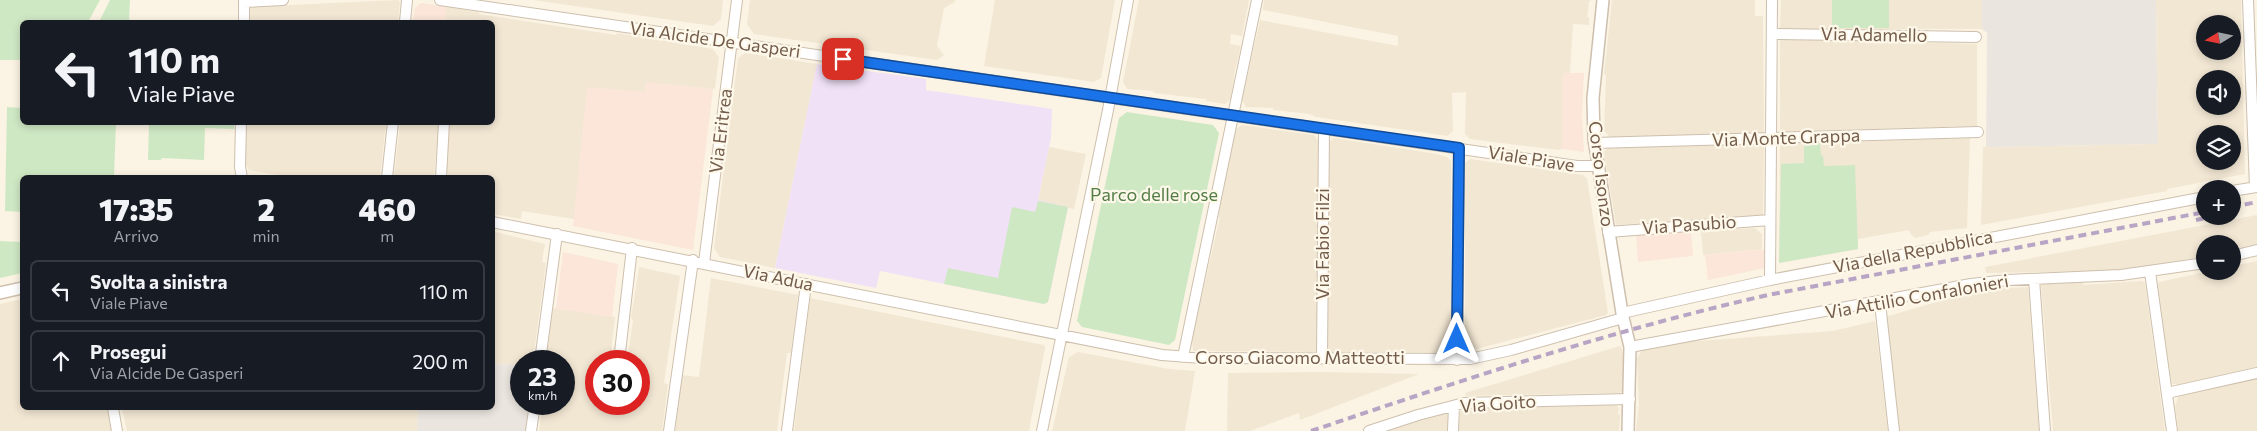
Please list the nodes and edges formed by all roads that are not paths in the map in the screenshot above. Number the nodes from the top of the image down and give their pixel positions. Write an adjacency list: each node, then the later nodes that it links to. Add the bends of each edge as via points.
1 (283, 0): 11 (street)
2 (407, 0): 14 (street)
3 (440, 0): 12 (street, Via Alcide De Gasperi)
4 (513, 0): 12 (street)
5 (737, 0): 17 (street, Via Eritrea)
6 (1128, 0): 18 (street)
7 (1257, 0): 19 (street)
8 (1603, 0): 26 (street, Corso Isonzo, via 1593,98)
9 (1772, 0): 15 (street)
10 (2248, 0): 32 (street)
11 (244, 1): 13 (street)
12 (501, 9): 17 (street, Via Alcide De Gasperi)
13 (244, 20)
14 (405, 20)
15 (1772, 34): 16 (street, Via Adamello); 25 (street)
16 (1976, 37)
17 (732, 43): 18 (street, Via Alcide De Gasperi); 43 (street, Via Eritrea)
18 (1109, 99): 19 (street, Viale Piave); 53 (street)
19 (1233, 116): 23 (street, Viale Piave); 57 (street)
20 (241, 125): 29 (street)
21 (394, 125): 30 (street)
22 (444, 125): 31 (street)
23 (1324, 130): 27 (street, Viale Piave); 58 (street, Via Fabio Filzi)
24 (1978, 132): 25 (street, Via Monte Grappa)
25 (1771, 139): 26 (street, Via Monte Grappa); 35 (street)
26 (1594, 143): 28 (street, Corso Isonzo)
27 (1459, 148): 28 (street, Viale Piave, via 1577,166); 59 (street)
28 (1597, 166): 37 (street, Corso Isonzo)
29 (241, 175)
30 (387, 175)
31 (441, 175)
32 (2256, 187): 33 (street)
33 (2241, 190)
34 (2196, 198): 47 (street, Via della Repubblica)
35 (1770, 220): 37 (street, Via Pasubio); 47 (street)
36 (495, 223): 38 (street, Via Adua)
37 (1608, 232): 52 (street, Corso Isonzo)
38 (557, 234): 39 (street, Via Adua); 55 (street)
39 (632, 248): 42 (street, Via Adua); 56 (street)
40 (2257, 250): 41 (street)
41 (2241, 254)
42 (693, 260): 43 (street, Via Adua); 68 (street)
43 (704, 263): 48 (street, Via Adua)
44 (2196, 264): 45 (street, Via Attilio Confalonieri)
45 (2150, 272): 46 (street, Via Attilio Confalonieri); 61 (street)
46 (2034, 279): 51 (street, Via Attilio Confalonieri, via 1971,284); 75 (street)
47 (1770, 280): 52 (street, Via della Repubblica)
48 (806, 284): 53 (street, Via Adua); 69 (street)
49 (20, 288): 50 (street)
50 (0, 293)
51 (1880, 302): 54 (street, Via Attilio Confalonieri); 74 (street)
52 (1622, 316): 54 (street, Corso Isonzo); 59 (street, Corso Giacomo Matteotti, via 1484,357)
53 (1063, 336): 57 (street, Corso Giacomo Matteotti); 70 (street)
54 (1630, 346): 62 (street, Corso Isonzo)
55 (541, 350)
56 (620, 350)
57 (1183, 357): 58 (street, Corso Giacomo Matteotti)
58 (1322, 358): 59 (street, Corso Giacomo Matteotti)
59 (1457, 360)
60 (2257, 373): 61 (street)
61 (2167, 393): 76 (street)
62 (1630, 399): 63 (street, Via Goito, via 1464,403); 73 (street, Corso Isonzo)
63 (1454, 406): 71 (street, Via Goito); 72 (street)
64 (113, 410): 66 (street)
65 (533, 415): 67 (street)
66 (117, 431)
67 (531, 431)
68 (669, 431)
69 (787, 431)
70 (1042, 431)
71 (1369, 431)
72 (1453, 431)
73 (1628, 431)
74 (1894, 431)
75 (2045, 431)
76 (2172, 431)

